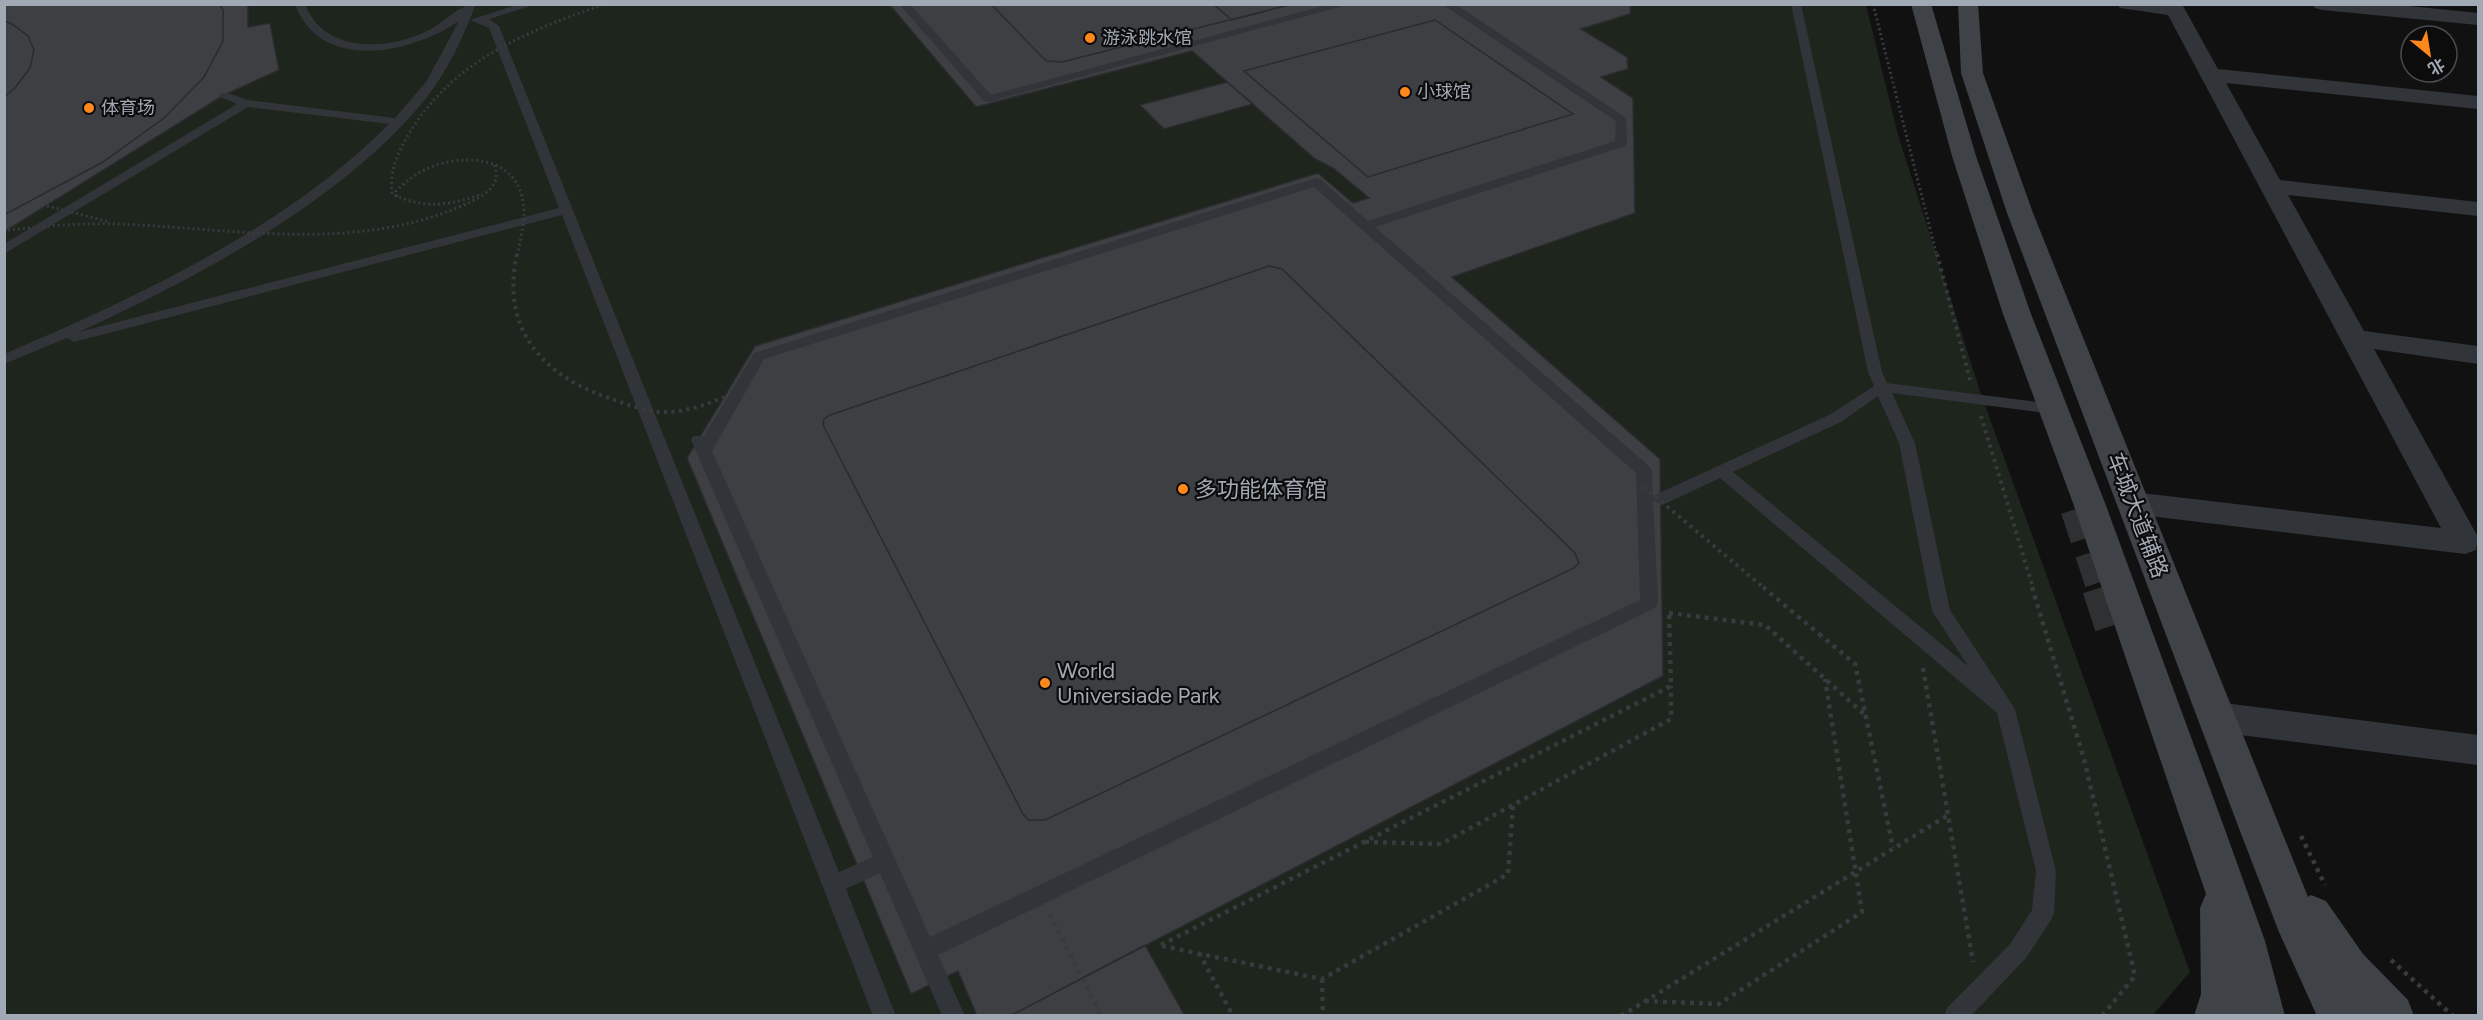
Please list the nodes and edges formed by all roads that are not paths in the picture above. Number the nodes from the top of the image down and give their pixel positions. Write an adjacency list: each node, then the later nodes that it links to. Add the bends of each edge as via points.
1 (300, 4): 15 (lane, via 309,27 339,44 393,45)
2 (532, 4): 12 (lane)
3 (904, 4): 4 (lane, via 988,99)
4 (1346, 4)
5 (1447, 4): 25 (lane, via 1622,120 1621,143)
6 (1796, 4): 31 (lane, via 1875,372)
7 (1921, 4): 32 (main road, 车城大道辅路, via 1964,156)
8 (1968, 4): 35 (main road, 车城大道辅路, via 1972,73 2020,213)
9 (2127, 4): 11 (street)
10 (2322, 4): 13 (street)
11 (2174, 7): 17 (street)
12 (474, 10): 14 (lane); 15 (lane); 24 (lane, via 494,26)
13 (2478, 19)
14 (462, 24): 15 (lane); 16 (lane)
15 (429, 34): 16 (lane, via 447,31)
16 (455, 37): 21 (lane, via 424,92)
17 (2211, 75): 19 (street); 22 (street)
18 (224, 95): 20 (lane)
19 (2478, 102)
20 (246, 103): 21 (lane); 26 (lane)
21 (398, 122): 28 (lane, via 350,166 296,207 229,249 151,293)
22 (2271, 186): 23 (street); 27 (street)
23 (2478, 209)
24 (567, 210): 28 (lane); 42 (lane)
25 (1366, 226): 43 (lane, via 1644,471 1649,603); 43 (lane, via 1316,182 759,356 701,444)
26 (4, 250)
27 (2354, 339): 29 (street); 35 (street, via 2465,542)
28 (28, 350): 30 (lane)
29 (2478, 355)
30 (4, 360)
31 (1882, 387): 32 (lane); 33 (lane, via 1836,418); 36 (lane, via 1907,443 1941,611)
32 (2053, 409): 39 (main road, 车城大道辅路)
33 (1722, 471): 34 (lane); 36 (lane)
34 (1664, 498)
35 (2133, 503): 37 (main road, 车城大道辅路)
36 (2006, 709): 46 (lane, via 2046,871 2043,913 2018,951)
37 (2216, 717): 38 (street); 40 (main road, 车城大道辅路)
38 (2478, 750)
39 (2204, 827): 47 (main road, via 2223,914 2223,994); 48 (main road, 车城大道辅路, via 2243,941)
40 (2260, 831): 49 (main road, 车城大道辅路); 50 (main road, via 2326,939 2374,1000)
41 (874, 866): 42 (lane)
42 (835, 884): 44 (lane)
43 (925, 950): 45 (lane)
44 (885, 1016)
45 (954, 1016)
46 (1955, 1016)
47 (2216, 1016)
48 (2262, 1016)
49 (2340, 1016)
50 (2392, 1016)

